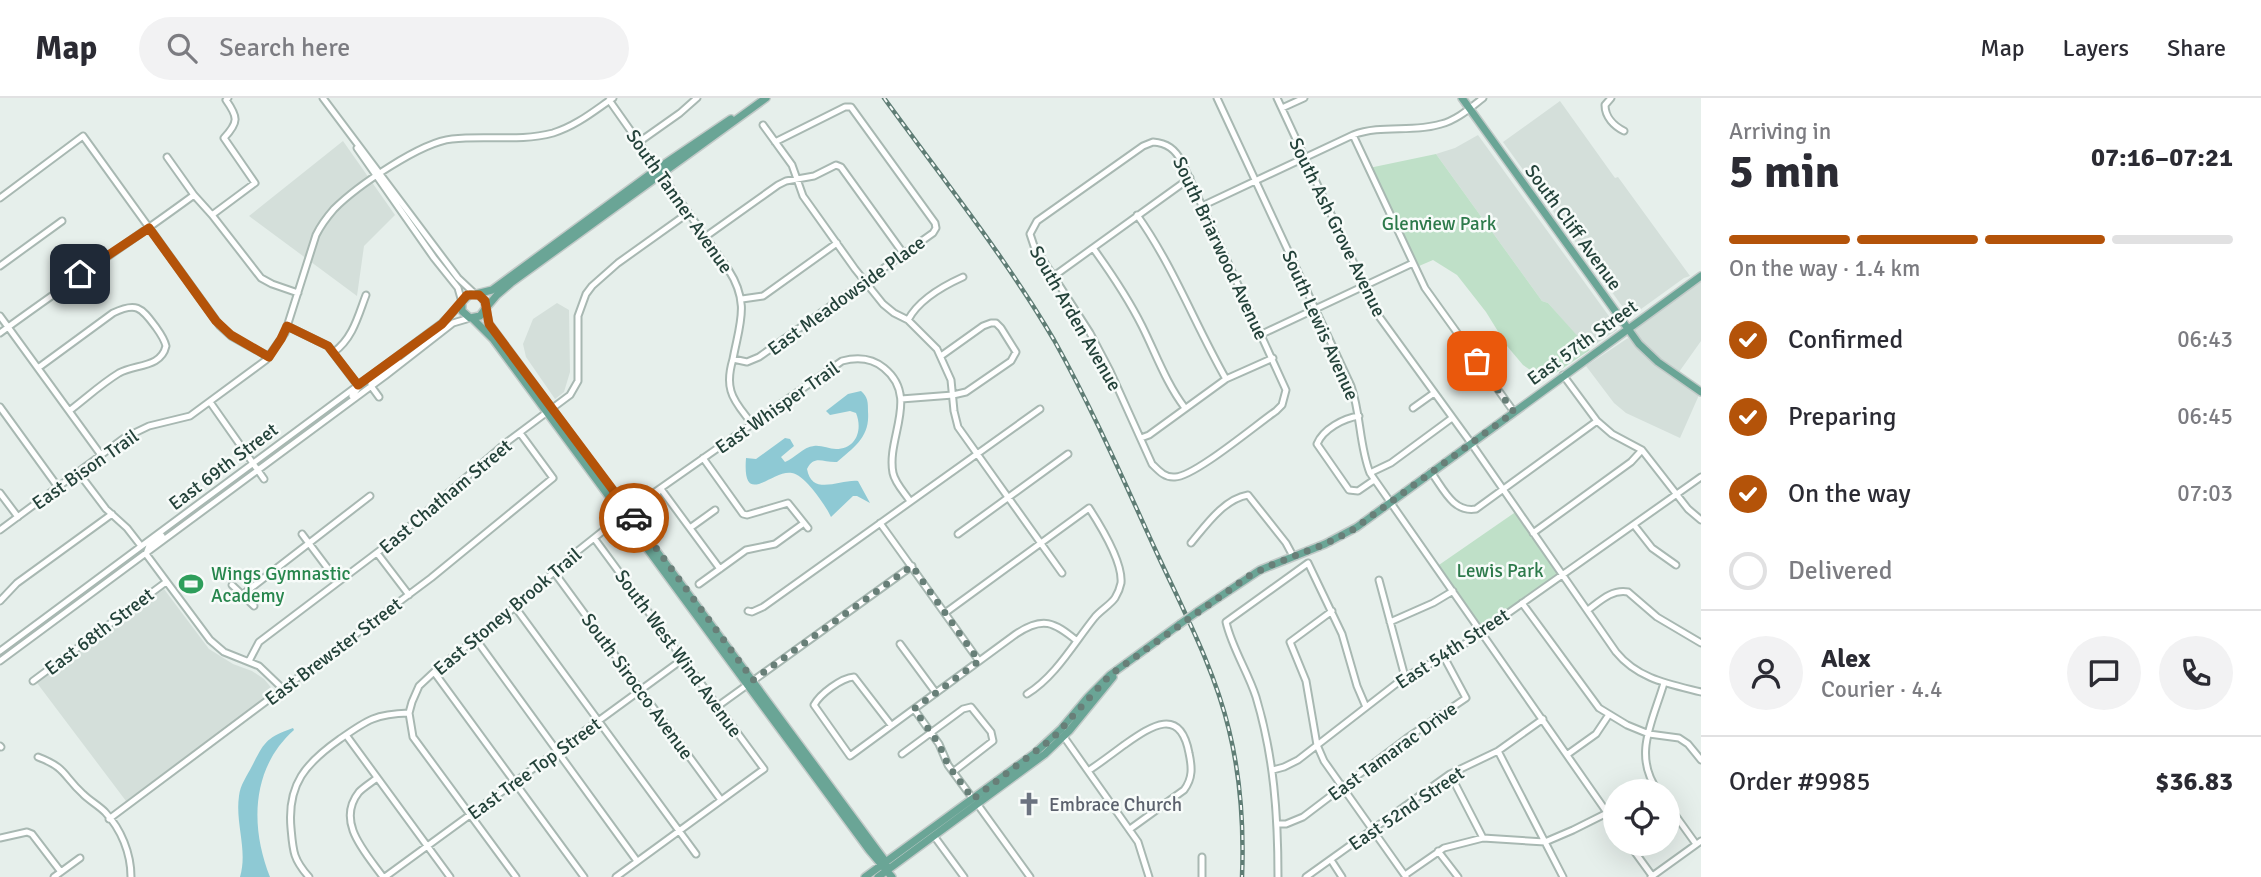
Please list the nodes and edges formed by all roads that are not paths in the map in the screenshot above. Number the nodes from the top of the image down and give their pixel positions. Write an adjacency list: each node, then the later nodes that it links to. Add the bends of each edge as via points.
1 (228, 98): 30 (street, via 236,114 224,138 255,183)
2 (323, 98): 22 (street)
3 (697, 98): 17 (street)
4 (765, 98): 21 (main road)
5 (1217, 98): 25 (street, South Lewis Avenue)
6 (1278, 98): 12 (street, South Ash Grove Avenue)
7 (1304, 98): 12 (street)
8 (1462, 98): 13 (main road, South Cliff Avenue)
9 (1483, 98): 13 (street)
10 (1611, 98): 15 (street, via 1606,113)
11 (611, 99): 17 (street, South Tanner Avenue); 22 (street, East Bison Trail, via 562,130 530,138 450,139 414,152)
12 (1282, 108): 20 (street, South Ash Grove Avenue)
13 (1469, 108): 16 (street, via 1441,124 1378,128); 58 (main road, South Cliff Avenue)
14 (763, 125): 18 (street)
15 (1624, 131)
16 (1353, 135): 20 (street); 39 (street)
17 (639, 142): 21 (street, South Tanner Avenue)
18 (775, 142): 24 (street); 38 (street, East Meadowside Place, via 851,107 936,223 933,233)
19 (167, 158): 26 (street)
20 (1304, 158): 25 (street); 45 (street, South Ash Grove Avenue)
21 (659, 172): 29 (street, South Tanner Avenue); 47 (main road, via 492,289); 51 (main road, via 502,290)
22 (379, 175): 46 (street, East Bison Trail, via 325,220); 47 (street); 50 (street, via 458,288)
23 (1190, 178): 28 (street, South Briarwood Avenue); 31 (street); 34 (street, South Briarwood Avenue, via 1177,153 1164,143 1153,142 1037,221)
24 (796, 179): 35 (street, via 778,185); 36 (street); 38 (street, via 838,165)
25 (1255, 180): 28 (street); 52 (street, South Lewis Avenue)
26 (194, 195): 30 (street); 33 (street)
27 (0, 198): 33 (street, via 83,136)
28 (1202, 206): 60 (street, South Briarwood Avenue)
29 (688, 213): 35 (street, South Tanner Avenue); 83 (street, East Chatham Street, via 618,263 586,294 578,316 577,386)
30 (212, 215): 46 (street, via 261,278)
31 (1138, 215): 37 (street); 69 (street, via 1166,258)
32 (62, 220): 40 (street)
33 (149, 228): 57 (street); 64 (street, via 220,326)
34 (1030, 234): 41 (street, South Arden Avenue)
35 (705, 237): 49 (street, South Tanner Avenue, via 733,277)
36 (837, 243): 44 (street); 49 (street, via 763,296)
37 (1093, 248): 41 (street); 79 (street, via 1125,294)
38 (904, 253): 44 (street, East Meadowside Place)
39 (1413, 263): 45 (street); 84 (street, via 1429,295)
40 (0, 266)
41 (1054, 276): 91 (street, South Arden Avenue, via 1105,362)
42 (1701, 276): 58 (main road, East 57th Street)
43 (962, 277): 55 (street, via 914,310)
44 (866, 281): 55 (street, via 883,304); 66 (street, East Meadowside Place, via 755,360)
45 (1364, 287): 52 (street); 73 (street, South Ash Grove Avenue, via 1384,324)
46 (298, 293): 56 (street, East Bison Trail)
47 (475, 294): 50 (main road, via 467,295); 51 (main road, via 483,298)
48 (366, 295): 62 (street, via 352,331)
49 (742, 299): 66 (street)
50 (462, 303): 54 (main road, via 462,311); 61 (street, East 69th Street)
51 (485, 309): 54 (main road); 83 (main road, via 489,324)
52 (1315, 310): 60 (street); 85 (street, South Lewis Avenue)
53 (0, 316): 57 (street)
54 (471, 318): 71 (street, via 453,323); 83 (main road)
55 (908, 320): 63 (street)
56 (287, 326): 62 (street, via 322,341); 64 (street, East Bison Trail)
57 (8, 327): 59 (street); 67 (street)
58 (1628, 329): 68 (main road, East 57th Street); 72 (main road, South Cliff Avenue, via 1653,358)
59 (0, 333)
60 (1262, 334): 65 (street, South Briarwood Avenue)
61 (413, 345): 70 (street, East 69th Street); 71 (street, via 371,381)
62 (334, 352): 70 (street)
63 (941, 356): 74 (street); 74 (street, via 991,323 999,325 1015,349 1011,361 972,389)
64 (269, 357): 77 (street, East Bison Trail)
65 (1273, 358): 69 (street); 91 (street, South Arden Avenue, via 1285,385 1282,405 1193,471 1177,478 1163,475 1152,464)
66 (733, 359): 89 (street, via 731,391)
67 (38, 369): 82 (street); 82 (street, via 113,313 131,306 144,310 166,346 160,358 121,372)
68 (1563, 375): 84 (main road, East 57th Street); 87 (street)
69 (1226, 379): 79 (street)
70 (358, 385): 88 (street, via 357,392); 98 (street, East 69th Street)
71 (371, 386): 75 (street); 88 (street)
72 (1701, 392)
73 (1434, 394): 80 (street); 86 (street, South Ash Grove Avenue)
74 (953, 395): 76 (street); 94 (street, via 958,427)
75 (379, 397)
76 (901, 399): 89 (street, East Whisper Trail, via 897,384 885,369 868,360 852,359 829,368); 112 (street, via 892,469)
77 (210, 402): 96 (street, East Bison Trail, via 184,418 139,429); 98 (street)
78 (0, 407): 105 (street)
79 (1185, 408): 91 (street)
80 (1413, 408)
81 (1040, 409): 94 (street)
82 (69, 411): 96 (street)
83 (550, 411): 90 (street, East Chatham Street); 116 (main road)
84 (1514, 412): 92 (main road, East 57th Street)
85 (1359, 416): 101 (street, South Lewis Avenue); 104 (street, via 1338,423 1317,444 1349,490 1358,491)
86 (1452, 418): 92 (street, South Ash Grove Avenue); 101 (street)
87 (1597, 421): 93 (street); 107 (street)
88 (322, 422): 98 (street)
89 (752, 424): 97 (street, East Whisper Trail)
90 (520, 433): 134 (street, East Chatham Street); 150 (street, East Brewster Street, via 553,478)
91 (1141, 438)
92 (1471, 443): 100 (main road, East 57th Street); 107 (street, South Ash Grove Avenue)
93 (1642, 450): 109 (street); 126 (street)
94 (976, 454): 111 (street); 112 (street)
95 (1068, 454): 111 (street)
96 (101, 455): 99 (street, East Bison Trail)
97 (703, 458): 106 (street, East Whisper Trail); 120 (street, via 743,514 786,502)
98 (255, 467): 103 (street); 119 (street, East 69th Street); 135 (street, East 69th Street)
99 (78, 472): 105 (street, East Bison Trail); 115 (street)
100 (1431, 472): 107 (street, via 1454,504 1466,509 1476,509); 113 (main road, East 57th Street)
101 (1370, 473): 104 (street, South Lewis Avenue)
102 (1701, 477): 109 (street, East 54th Street)
103 (264, 479)
104 (1374, 480): 113 (street, South Lewis Avenue)
105 (58, 487): 117 (street, East Bison Trail)
106 (661, 489): 116 (street, East Whisper Trail); 123 (street)
107 (1503, 490): 126 (street, South Ash Grove Avenue)
108 (0, 493): 117 (street)
109 (1676, 495): 118 (street); 122 (street, East 54th Street)
110 (370, 496): 130 (street)
111 (1008, 498): 128 (street); 131 (street)
112 (910, 501): 121 (street)
113 (1390, 502): 136 (main road, East 57th Street, via 1351,531); 148 (street, South Lewis Avenue)
114 (715, 510): 123 (street)
115 (111, 514): 133 (street); 151 (street, via 17,583)
116 (627, 514): 129 (street, East Stoney Brook Trail); 175 (main road)
117 (18, 517): 125 (street, East Bison Trail)
118 (1701, 520)
119 (173, 523): 133 (street, East 69th Street); 135 (street)
120 (804, 523): 124 (street); 139 (street, via 775,544 746,550)
121 (880, 523): 138 (street); 156 (street, via 763,607)
122 (1634, 525): 137 (street, via 1652,548); 142 (street, East 54th Street)
123 (690, 528): 139 (street)
124 (808, 528)
125 (0, 530)
126 (1533, 533): 142 (street, South Ash Grove Avenue)
127 (302, 534): 130 (street)
128 (958, 534)
129 (594, 538): 140 (street, East Stoney Brook Trail); 167 (street, South West Wind Avenue)
130 (309, 543): 145 (street); 149 (street)
131 (1041, 543): 141 (street); 158 (street); 162 (street, via 1089,508 1119,568 1121,584 1114,600)
132 (1191, 543): 136 (street, via 1213,516 1248,495)
133 (141, 546): 165 (street, East 69th Street)
134 (377, 553): 145 (street, East Chatham Street); 150 (street)
135 (146, 554): 144 (street); 169 (street, East 69th Street)
136 (1293, 556): 168 (main road, East 57th Street, bridge, via 1249,576)
137 (1676, 565)
138 (912, 566): 158 (street); 175 (street)
139 (720, 569): 146 (street)
140 (554, 572): 154 (street, East Stoney Brook Trail); 178 (street, South Sirocco Avenue)
141 (1062, 573)
142 (1563, 574): 152 (street, East 54th Street); 155 (street, South Ash Grove Avenue)
143 (1379, 580): 159 (street)
144 (166, 582): 170 (street, via 215,644); 174 (street, East 68th Street)
145 (338, 582): 170 (street, East Chatham Street, via 259,642)
146 (699, 584)
147 (232, 585): 149 (street)
148 (1453, 591): 159 (street); 160 (street, South Lewis Avenue)
149 (242, 595): 153 (street)
150 (409, 595): 177 (street, East Brewster Street)
151 (0, 601)
152 (1522, 603): 160 (street, East 54th Street); 186 (street, via 1591,700)
153 (254, 606)
154 (515, 607): 161 (street, East Stoney Brook Trail); 188 (street)
155 (1588, 610): 163 (street, via 1613,593 1628,592 1657,617); 176 (street, South Ash Grove Avenue, via 1626,662)
156 (748, 611)
157 (1332, 611): 183 (street); 194 (street, via 1290,642 1306,681); 201 (street, via 1308,563 1226,622 1255,694)
158 (945, 613): 171 (street)
159 (1390, 622): 173 (street)
160 (1481, 632): 166 (street, East 54th Street); 187 (street, South Lewis Avenue)
161 (475, 638): 172 (street, East Stoney Brook Trail); 196 (street)
162 (1077, 641): 171 (street, via 1060,627 1041,623); 181 (street, via 1043,683)
163 (1701, 643)
164 (900, 644): 180 (street)
165 (0, 651)
166 (1444, 657): 173 (street, East 54th Street); 208 (street, East Tamarac Drive, via 1466,698)
167 (683, 659): 178 (street, East Tree Top Street); 182 (street, South West Wind Avenue)
168 (1131, 660): 193 (main road, East 57th Street); 210 (main road, East 57th Street, via 1103,681 1053,738)
169 (0, 661)
170 (249, 661): 177 (street)
171 (979, 661): 180 (street)
172 (434, 672): 185 (street, East Stoney Brook Trail, via 419,686); 207 (street)
173 (1405, 677): 183 (street, East 54th Street)
174 (33, 681)
175 (750, 682): 182 (street); 233 (main road)
176 (1664, 683): 179 (street, South Ash Grove Avenue); 191 (street)
177 (282, 688): 214 (street, East Brewster Street)
178 (641, 690): 188 (street, East Tree Top Street); 209 (street, South Sirocco Avenue)
179 (1701, 692)
180 (936, 693): 184 (street)
181 (1027, 694)
182 (718, 706): 209 (street, South West Wind Avenue, via 764,769)
183 (1367, 707): 194 (street, East 54th Street)
184 (914, 709): 189 (street); 190 (street)
185 (409, 713): 192 (street, via 368,719); 212 (street, via 414,737)
186 (1608, 716): 191 (street); 198 (street, via 1596,734)
187 (1543, 719): 195 (street, East 52nd Street); 198 (street, South Lewis Avenue)
188 (599, 721): 196 (street, East Tree Top Street); 219 (street)
189 (891, 725): 189 (street, via 850,756 814,705 847,677 856,678)
190 (931, 732): 197 (street); 203 (street); 203 (street, via 969,707 992,734 992,743)
191 (1649, 734): 200 (street, via 1679,738); 206 (street, via 1644,753)
192 (346, 735): 205 (street); 238 (street, via 310,762 291,800 293,852)
193 (1064, 737): 202 (street); 210 (main road, East 57th Street)
194 (1317, 745): 201 (street, East 54th Street, via 1298,760); 208 (street)
195 (1498, 751): 204 (street, East 52nd Street); 223 (street)
196 (557, 752): 207 (street, East Tree Top Street); 232 (street)
197 (902, 754)
198 (1568, 754): 211 (street, South Lewis Avenue)
199 (38, 757): 214 (street, via 63,770)
200 (1701, 760)
201 (1273, 770): 216 (street)
202 (1088, 771): 217 (street); 217 (street, via 1155,724 1173,726 1183,735 1192,767 1189,783)
203 (953, 772): 210 (street)
204 (1450, 774): 218 (street, East 52nd Street); 222 (street)
205 (377, 778): 225 (street); 239 (street, via 360,792 351,808 351,823 356,839)
206 (1650, 779)
207 (514, 783): 212 (street, East Tree Top Street); 242 (street)
208 (1342, 787): 216 (street, East Tamarac Drive, via 1303,817); 218 (street)
209 (721, 800): 219 (street)
210 (975, 802): 220 (main road, East 57th Street); 233 (main road, East 57th Street); 247 (street)
211 (1603, 807)
212 (470, 815): 225 (street, East Tree Top Street); 241 (street)
213 (1603, 815): 223 (street)
214 (110, 818): 237 (street, via 122,838)
215 (1680, 819): 224 (street)
216 (1278, 824): 250 (street)
217 (1130, 829): 248 (street, via 1142,849)
218 (1372, 830): 231 (street, East 52nd Street); 235 (street)
219 (679, 831): 227 (street); 232 (street)
220 (934, 836): 233 (main road, East 57th Street); 246 (street)
221 (0, 838): 234 (street, via 32,834)
222 (1483, 838): 223 (street); 226 (street)
223 (1545, 842): 254 (street)
224 (1699, 843): 255 (street)
225 (427, 846): 239 (street, East Tree Top Street); 240 (street)
226 (1438, 852): 235 (street); 253 (street)
227 (696, 854)
228 (1638, 856): 255 (street)
229 (1202, 857): 249 (street)
230 (80, 858): 234 (street)
231 (1331, 860): 251 (street, East 52nd Street); 252 (street)
232 (637, 861): 243 (street)
233 (886, 869): 244 (main road, East 57th Street); 245 (main road, East 57th Street)
234 (61, 872): 236 (street)
235 (1406, 876)
236 (54, 877)
237 (131, 877)
238 (309, 877)
239 (384, 877)
240 (450, 877)
241 (516, 877)
242 (584, 877)
243 (616, 877)
244 (865, 877)
245 (878, 877)
246 (964, 877)
247 (1030, 877)
248 (1149, 877)
249 (1202, 877)
250 (1278, 877)
251 (1306, 877)
252 (1342, 877)
253 (1458, 877)
254 (1563, 877)
255 (1653, 877)

